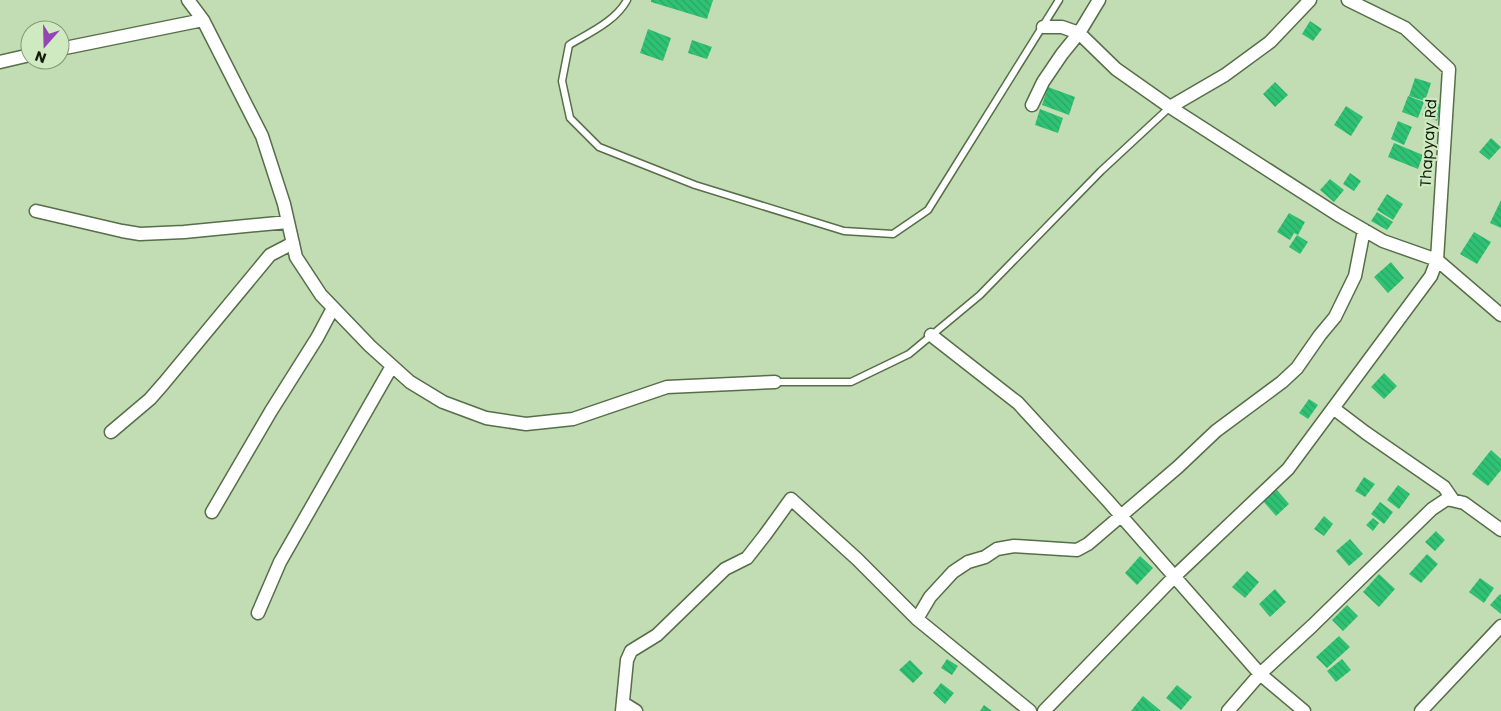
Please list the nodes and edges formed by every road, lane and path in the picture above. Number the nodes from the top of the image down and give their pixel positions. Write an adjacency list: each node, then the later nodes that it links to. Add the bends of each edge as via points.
1 (188, 0): 7 (street)
2 (627, 0): 8 (lane, via 622,10 569,45 562,81 570,118 599,147 695,185 844,231 893,234 928,210)
3 (1059, 0): 8 (lane)
4 (1099, 0): 9 (street)
5 (1310, 0): 14 (street, via 1270,42 1225,75)
6 (1348, 0): 19 (street, Thapyay Rd, via 1405,28 1449,69)
7 (203, 20): 10 (street); 16 (street, via 262,136)
8 (1043, 27): 9 (street, via 1062,27)
9 (1078, 33): 13 (street, via 1048,75); 14 (street, via 1116,69)
10 (70, 47)
11 (20, 57): 12 (street)
12 (0, 62)
13 (1032, 105)
14 (1170, 107): 17 (street); 22 (lane, via 980,295)
15 (36, 211): 16 (street, via 140,234)
16 (288, 222): 18 (street)
17 (1364, 230): 19 (street, via 1383,241); 29 (street, via 1355,276 1335,317 1297,368 1216,431 1138,503)
18 (293, 243): 20 (street, via 296,256); 26 (street, via 270,255 164,384)
19 (1437, 260): 21 (street); 25 (street, via 1431,276)
20 (333, 308): 23 (street); 28 (street)
21 (1501, 315)
22 (931, 335): 24 (lane, via 908,354 852,382); 29 (street, via 1018,403)
23 (392, 366): 24 (street, via 410,382 443,402 486,418 526,424 573,419 668,387); 32 (street, via 280,562)
24 (775, 382)
25 (1333, 408): 27 (street, via 1444,487); 31 (street, via 1288,469)
26 (111, 432)
27 (1453, 500): 30 (street, via 1464,503); 35 (street, via 1447,499 1432,508)
28 (212, 512)
29 (1120, 515): 31 (street); 33 (street, via 1077,550 1014,546 997,549 968,562 952,572 930,597)
30 (1501, 530)
31 (1174, 577): 35 (street); 39 (street)
32 (258, 613)
33 (917, 619): 36 (street, via 790,499 746,558 725,568 657,635 631,651 627,660); 38 (street)
34 (1501, 626): 42 (street)
35 (1260, 674): 40 (street); 41 (street)
36 (623, 707): 37 (street)
37 (636, 711)
38 (1030, 711)
39 (1044, 711)
40 (1228, 711)
41 (1304, 711)
42 (1421, 711)

